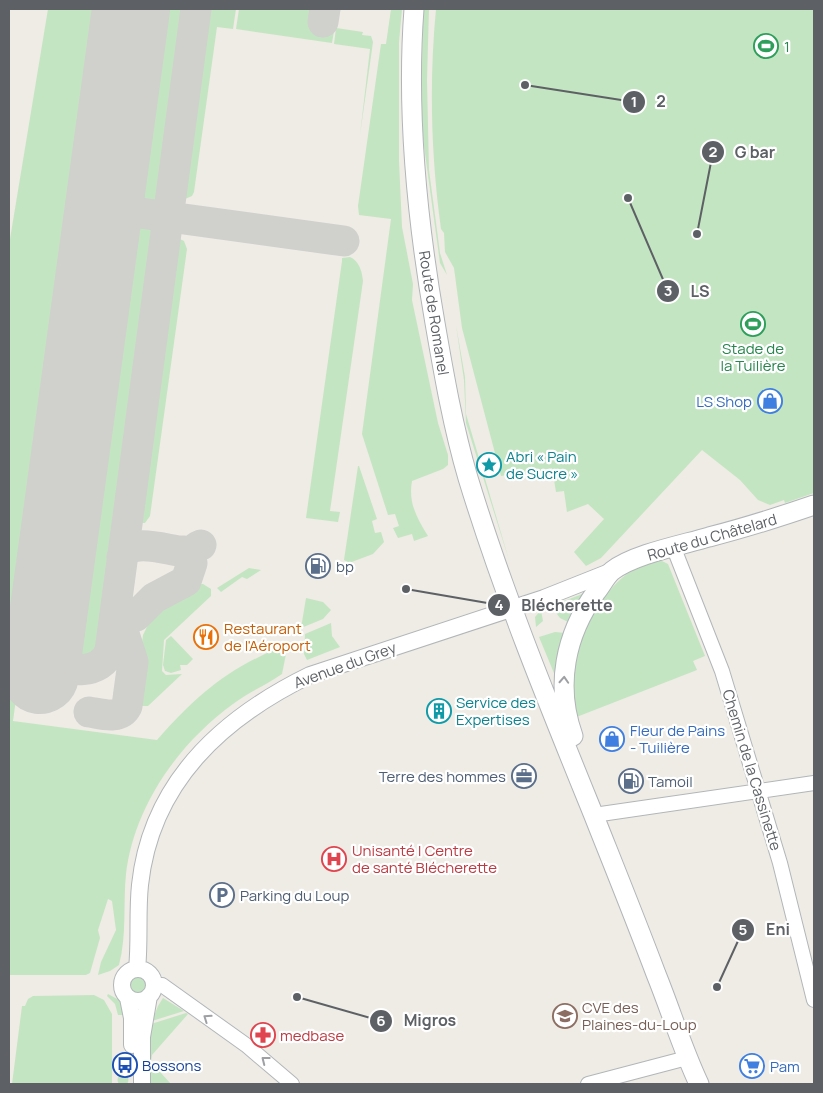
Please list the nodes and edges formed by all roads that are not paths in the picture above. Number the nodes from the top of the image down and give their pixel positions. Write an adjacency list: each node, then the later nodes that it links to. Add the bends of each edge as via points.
1 (414, 9): 5 (main road, Route de Romanel, via 412,103 415,170 431,302 460,446)
2 (814, 505): 3 (main road, Route du Châtelard)
3 (673, 546): 4 (main road, Route du Châtelard); 7 (street, Chemin de la Cassinette, via 722,671)
4 (612, 571): 5 (street, Avenue du Grey); 8 (main road, one-way to 4, via 595,800 566,715 564,672 574,630 586,606)
5 (512, 608): 8 (main road, Route de Romanel); 9 (street, Avenue du Grey, via 310,675 256,704 214,738 188,766 152,832 140,886)
6 (814, 783): 7 (street)
7 (758, 791): 8 (street); 12 (street, Chemin de la Cassinette, via 780,863)
8 (594, 816): 13 (main road)
9 (137, 969): 10 (street, via 149,974); 11 (street, via 128,972 122,980 122,990)
10 (151, 991): 11 (street, via 140,1000); 15 (street, via 142,1037); 16 (street, one-way to 10, via 246,1045 162,985)
11 (128, 998): 14 (street, via 132,1018)
12 (814, 1000)
13 (687, 1058): 17 (street); 18 (main road)
14 (132, 1084)
15 (142, 1084)
16 (292, 1084)
17 (588, 1084)
18 (699, 1084)

